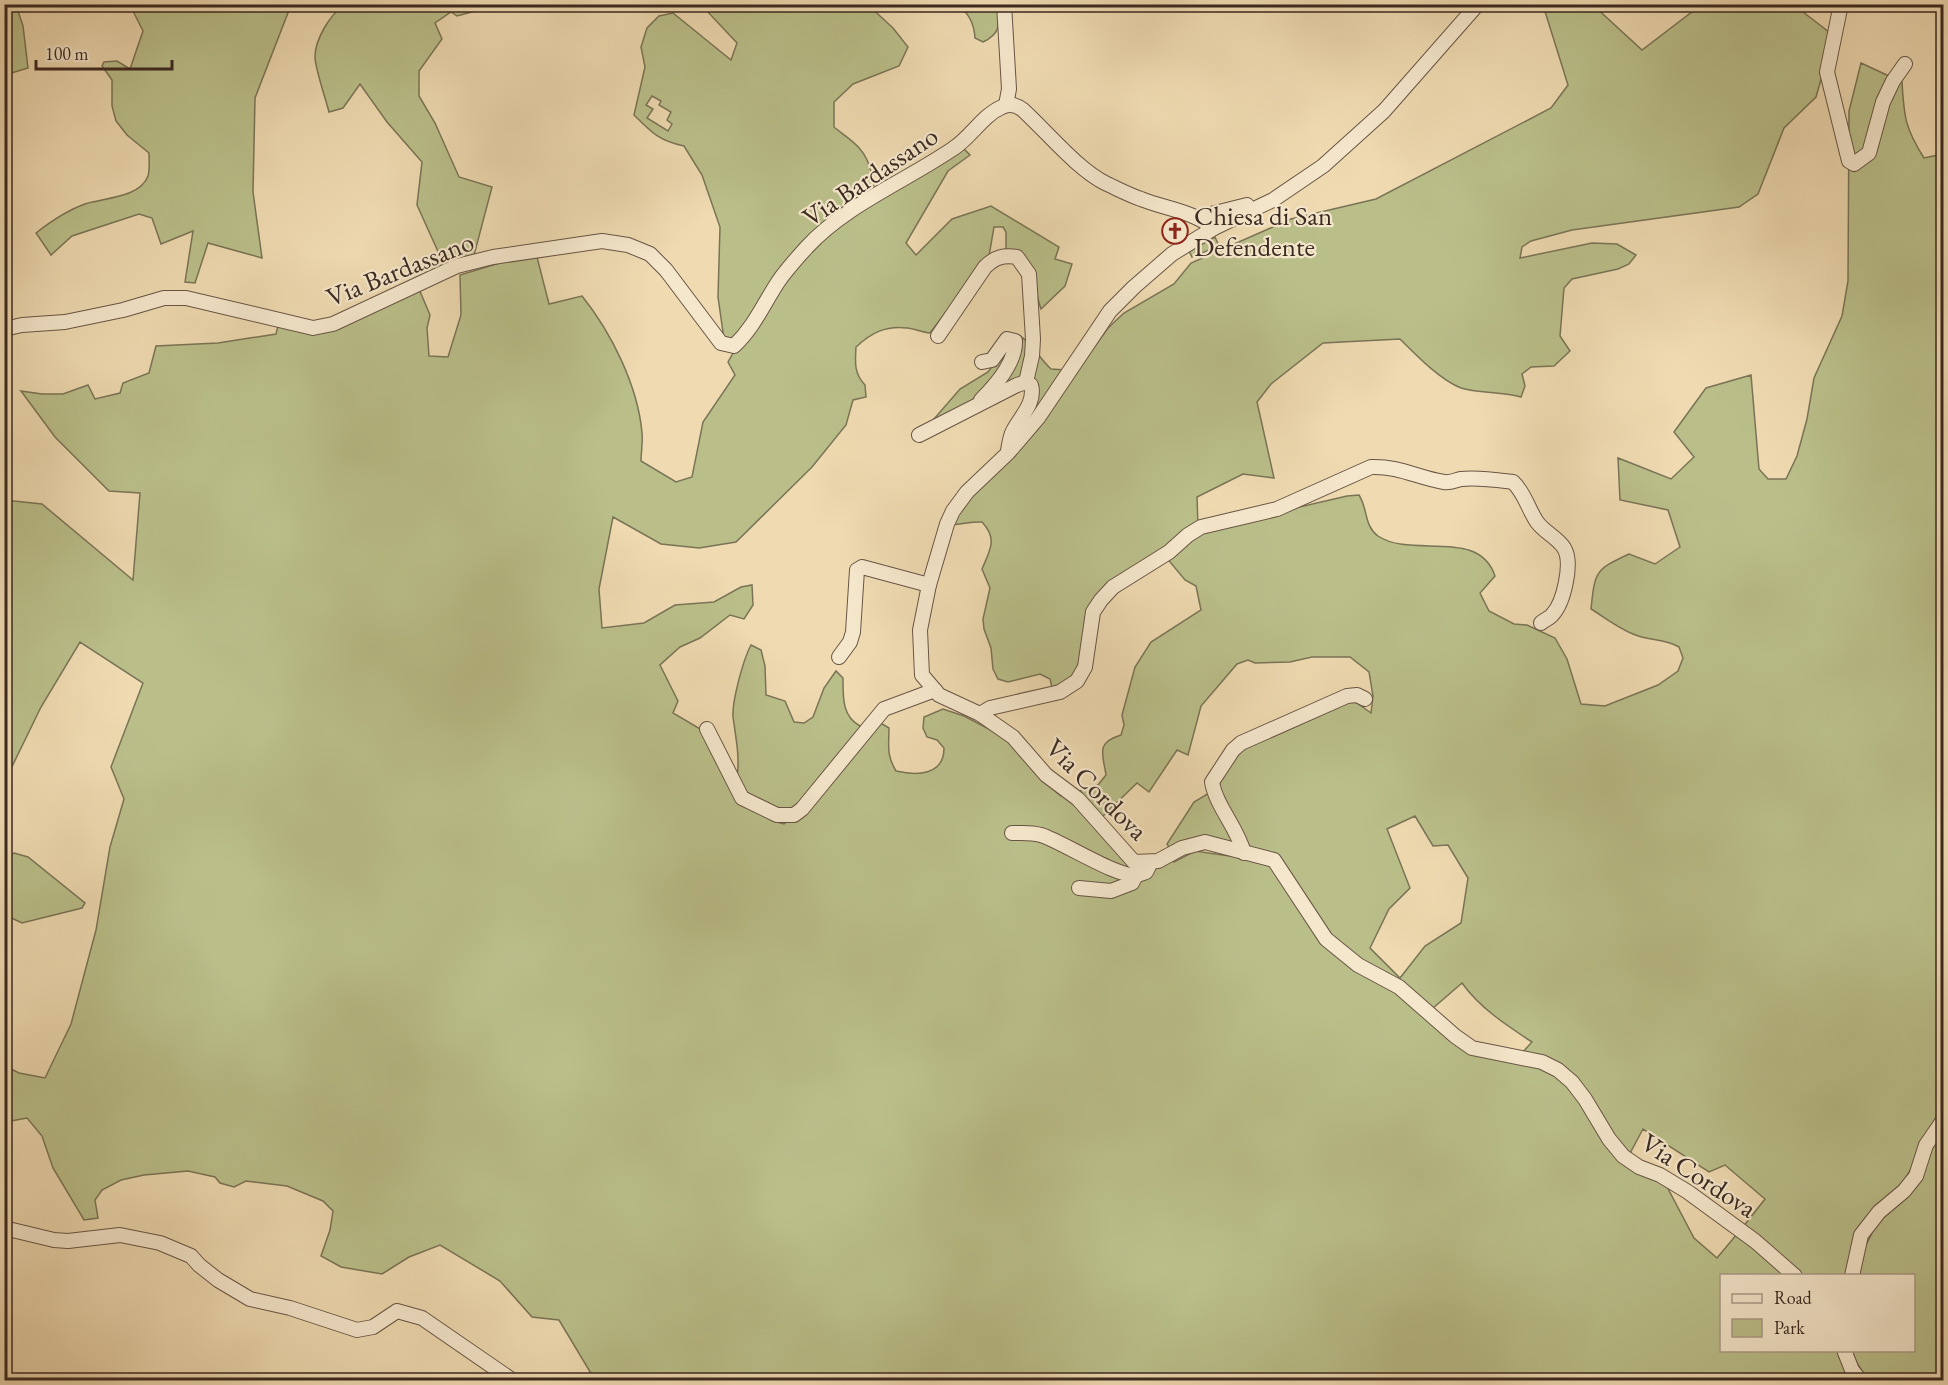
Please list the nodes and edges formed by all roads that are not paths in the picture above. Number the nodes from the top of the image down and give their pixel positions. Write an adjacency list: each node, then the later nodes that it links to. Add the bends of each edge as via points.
1 (1004, 4): 5 (street, via 1009,89)
2 (1478, 4): 6 (street, via 1384,111 1323,166)
3 (1841, 4): 4 (street, via 1827,72 1849,161 1854,164 1869,153 1883,102)
4 (1905, 64)
5 (1006, 105): 7 (street, via 1017,105 1103,182); 9 (street, Via Bardassano, via 956,147 846,214 808,246 779,280 749,332 734,346 721,343 650,254 602,241 457,266 322,327 186,298 164,298 65,322)
6 (1273, 200): 7 (street); 8 (street)
7 (1199, 218): 8 (street)
8 (1214, 228): 15 (street, via 1172,254 1110,311 1038,418)
9 (4, 329)
10 (938, 336): 12 (street, via 993,259 1017,257 1029,274 1033,339)
11 (982, 362): 13 (street, via 992,360 1007,339 1015,341 1003,372)
12 (1026, 382): 13 (street); 15 (street, via 1031,385 1030,400 1014,428)
13 (976, 406): 14 (street)
14 (919, 435)
15 (1008, 453): 16 (street, via 953,511)
16 (929, 585): 18 (street, via 862,567 857,570 853,632); 19 (street, via 920,630 922,675)
17 (1541, 623): 21 (street, via 1562,600 1567,556 1564,547 1536,520 1513,482 1441,482 1404,470 1371,467 1277,509 1202,527 1188,535 1169,552 1113,587 1101,600 1093,612 1085,667 1077,681 1060,692 990,708)
18 (839, 657)
19 (935, 690): 21 (street, Via Cordova); 22 (street, via 884,709 794,815 777,815 742,798)
20 (1365, 699): 24 (street, via 1347,696 1251,738 1233,750 1212,782)
21 (980, 714): 25 (street, Via Cordova, via 1013,737 1046,775 1078,799 1134,862)
22 (708, 729)
23 (1012, 833): 26 (street, via 1042,836)
24 (1245, 853): 25 (street, Via Cordova, via 1204,842); 30 (street, Via Cordova, via 1274,860 1326,939 1358,965 1399,987 1472,1048 1542,1062 1558,1070 1585,1099 1623,1156 1688,1192)
25 (1151, 862): 26 (street, via 1146,872)
26 (1136, 875): 27 (street, via 1132,883 1111,891)
27 (1079, 888)
28 (1944, 1119): 31 (street, via 1926,1145 1916,1176 1861,1235)
29 (4, 1228): 33 (street, via 54,1240 120,1235 160,1243 191,1256 218,1280 250,1299 357,1330 373,1327 397,1311 422,1318)
30 (1794, 1274)
31 (1852, 1274)
32 (1845, 1352): 34 (street)
33 (512, 1380)
34 (1860, 1380)

